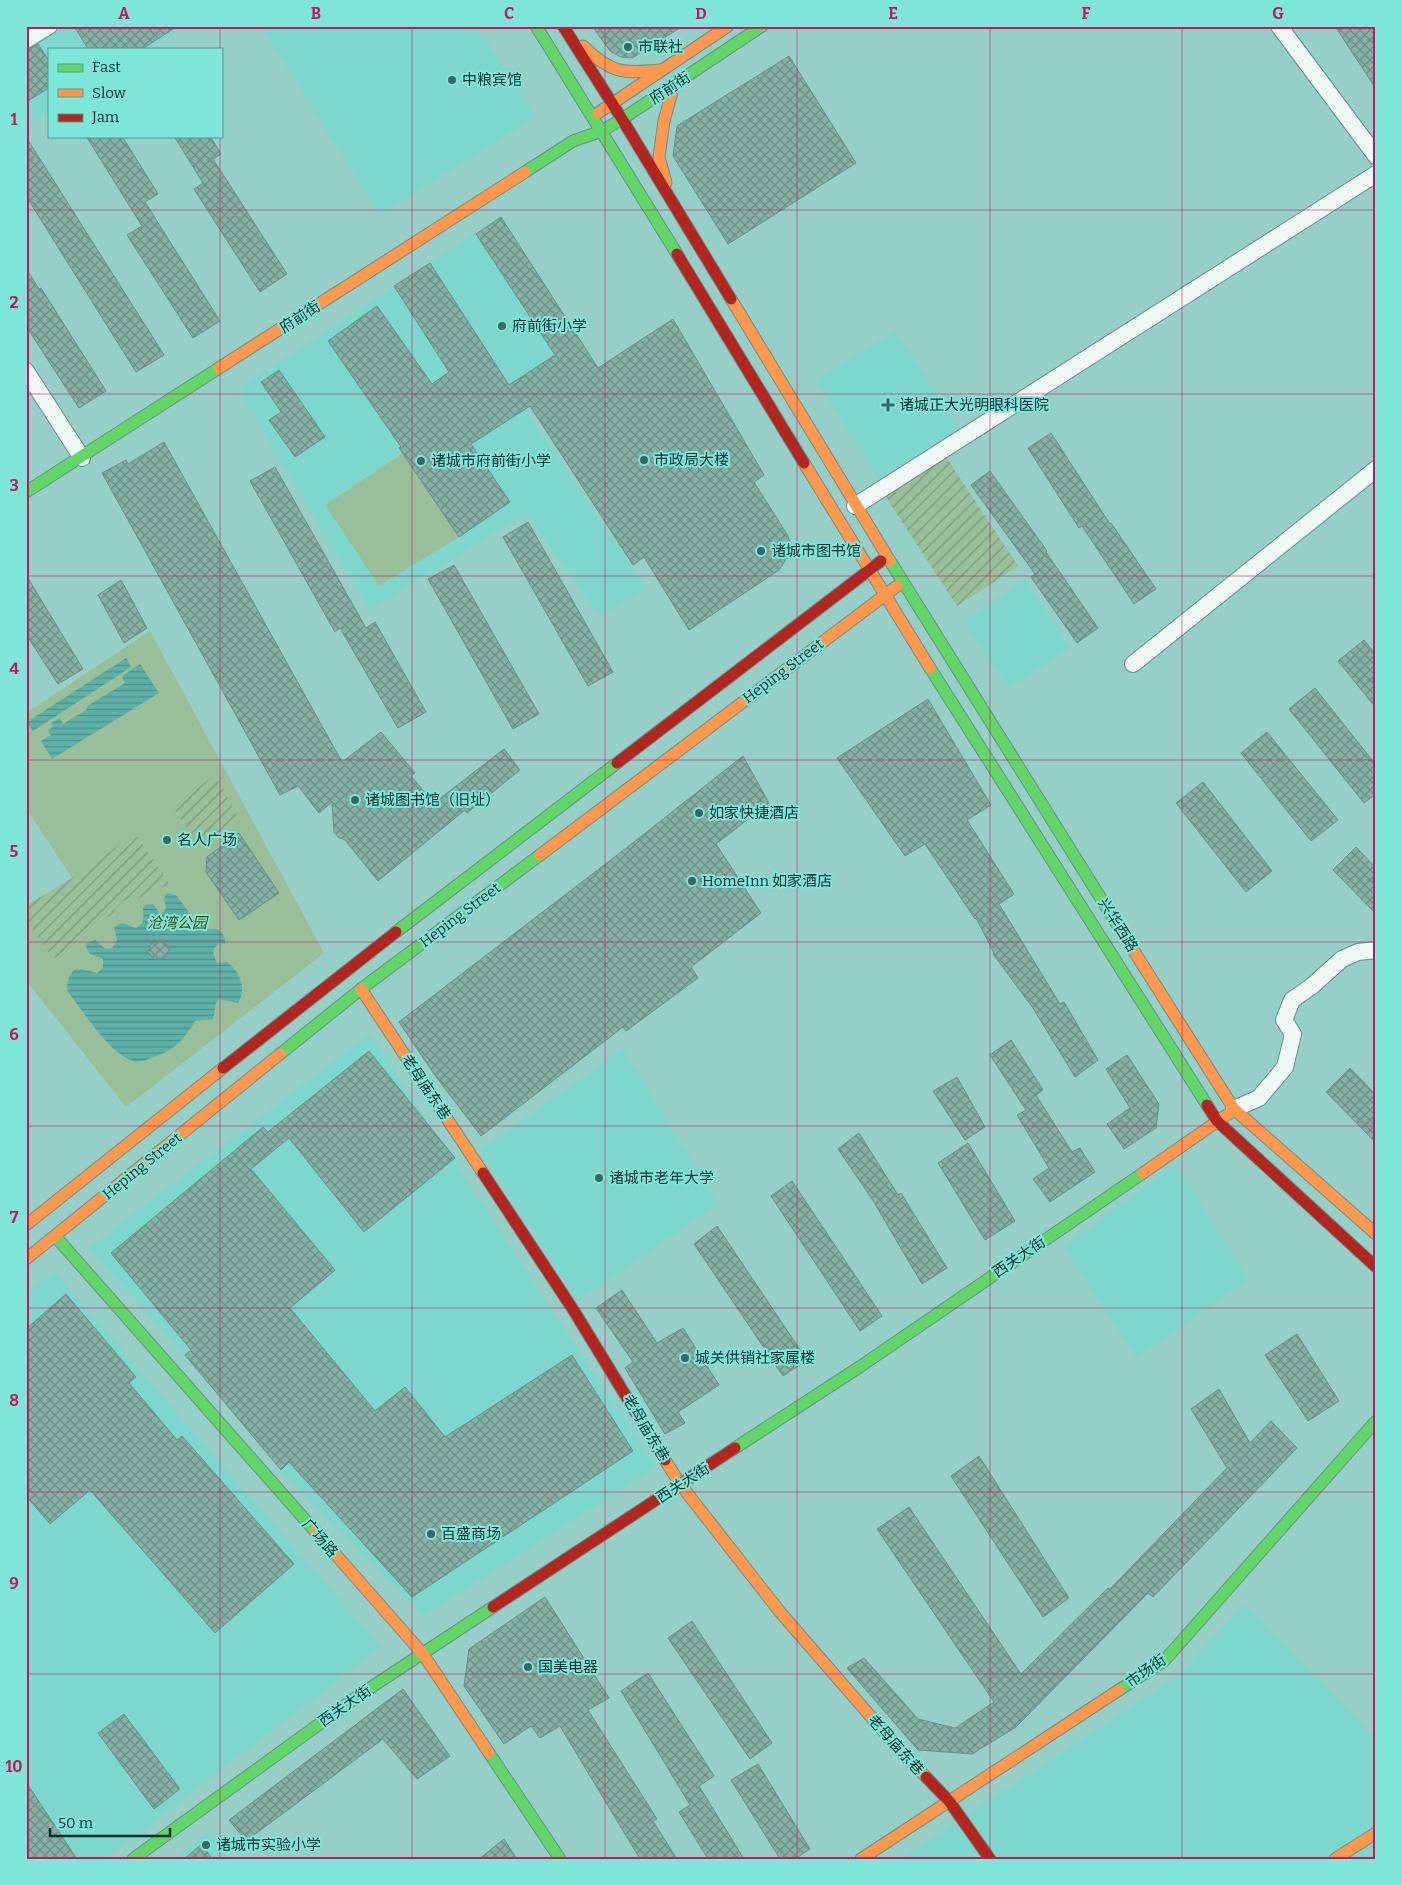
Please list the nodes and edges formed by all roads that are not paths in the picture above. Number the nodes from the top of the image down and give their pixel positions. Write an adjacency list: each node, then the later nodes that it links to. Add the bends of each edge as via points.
1 (49, 26): 7 (street)
2 (536, 26): 11 (street)
3 (563, 26): 8 (street, via 599,62 611,69 629,73); 10 (street, 兴华西路)
4 (728, 26): 8 (street, 府前街)
5 (762, 26): 9 (street, 府前街)
6 (1279, 26): 15 (street)
7 (26, 40)
8 (662, 70): 10 (street, 府前街)
9 (674, 85): 12 (street, 府前街); 17 (street, via 659,157)
10 (612, 104): 11 (street, 府前街); 12 (street, 兴华西路)
11 (593, 117): 13 (street); 14 (street, 府前街)
12 (622, 119): 13 (street, 府前街); 17 (street, 兴华西路)
13 (602, 131): 14 (street, 府前街); 24 (street)
14 (573, 140): 19 (street, 府前街)
15 (1376, 156)
16 (1376, 174): 22 (street)
17 (670, 202): 22 (street, 兴华西路)
18 (26, 371): 19 (street)
19 (82, 458): 21 (street, 府前街)
20 (1376, 469): 27 (street)
21 (26, 492)
22 (855, 506): 23 (street, 兴华西路)
23 (887, 557): 24 (street, Heping Street); 25 (street, 兴华西路)
24 (868, 569): 26 (street); 32 (street, Heping Street, via 349,968)
25 (902, 582): 26 (street, Heping Street); 30 (street, 兴华西路)
26 (884, 594): 29 (street, Heping Street); 31 (street)
27 (1133, 664)
28 (1376, 950): 30 (street, via 1358,952 1342,959 1292,1000 1284,1020 1293,1034 1285,1067 1259,1098)
29 (361, 989): 34 (street, Heping Street); 38 (street, 老母庙东巷, via 574,1311)
30 (1234, 1109): 31 (street, 西关大街); 33 (street, 兴华西路)
31 (1218, 1121): 36 (street); 38 (street, 西关大街, via 861,1366)
32 (26, 1225)
33 (1376, 1234)
34 (55, 1236): 35 (street, Heping Street); 39 (street, 广场路)
35 (26, 1259)
36 (1376, 1267)
37 (1376, 1421): 40 (street, 市场街, via 1164,1661)
38 (680, 1484): 39 (street, 西关大街); 40 (street, 老母庙东巷, via 780,1612 905,1756)
39 (423, 1654): 42 (street, 西关大街, via 358,1696); 43 (street, 广场路)
40 (949, 1801): 44 (street, 市场街); 45 (street, 老母庙东巷)
41 (1376, 1833): 46 (street)
42 (133, 1859)
43 (560, 1859)
44 (861, 1859)
45 (990, 1859)
46 (1335, 1859)

